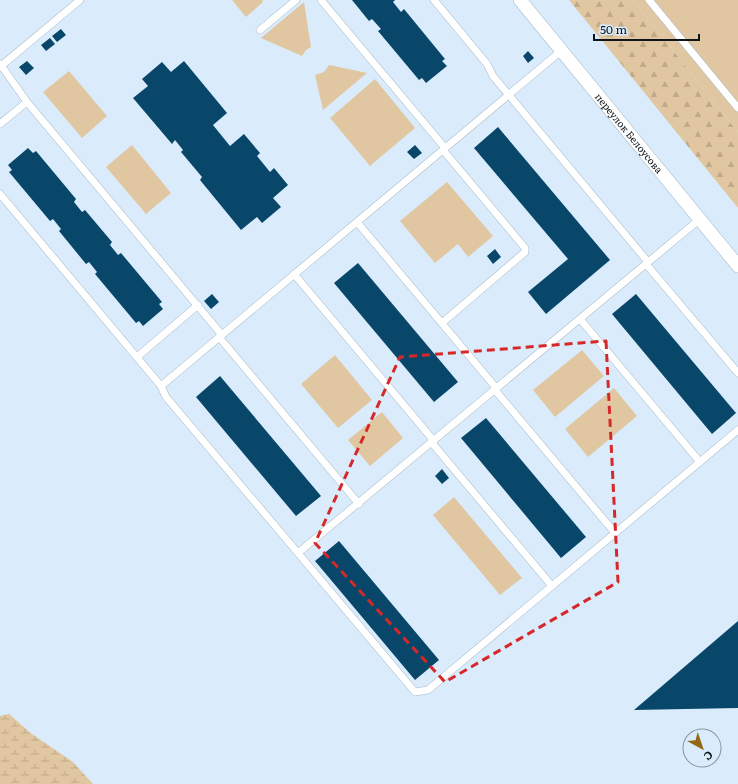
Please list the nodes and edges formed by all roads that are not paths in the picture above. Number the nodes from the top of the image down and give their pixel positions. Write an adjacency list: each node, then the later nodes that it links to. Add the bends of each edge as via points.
1 (296, 0): 7 (lane)
2 (321, 0): 14 (lane)
3 (434, 0): 10 (lane)
4 (649, 0): 12 (lane)
5 (76, 1): 9 (lane)
6 (523, 1): 8 (street, переулок Белоусова)
7 (260, 30)
8 (561, 51): 10 (lane); 16 (street, переулок Белоусова)
9 (1, 65): 11 (lane)
10 (509, 95): 14 (lane); 18 (lane)
11 (27, 102): 13 (lane); 21 (lane)
12 (738, 108)
13 (0, 124)
14 (444, 149): 17 (lane); 23 (lane, via 526,252)
15 (0, 194): 25 (lane)
16 (700, 219): 18 (lane); 19 (street, переулок Белоусова)
17 (357, 222): 20 (lane); 23 (lane)
18 (647, 263): 22 (lane); 26 (lane)
19 (738, 266)
20 (294, 274): 24 (lane); 30 (lane)
21 (198, 305): 24 (lane); 25 (lane)
22 (580, 319): 28 (lane); 31 (lane)
23 (442, 323): 28 (lane)
24 (221, 336): 27 (lane); 32 (lane)
25 (137, 357): 27 (lane)
26 (738, 373)
27 (161, 386): 34 (lane, via 166,397)
28 (496, 390): 30 (lane); 33 (lane)
29 (738, 430): 31 (lane)
30 (433, 442): 32 (lane); 35 (lane)
31 (700, 462): 33 (lane)
32 (359, 504): 34 (lane)
33 (615, 533): 35 (lane)
34 (298, 553): 35 (lane, via 415,692 428,690)
35 (552, 586)

